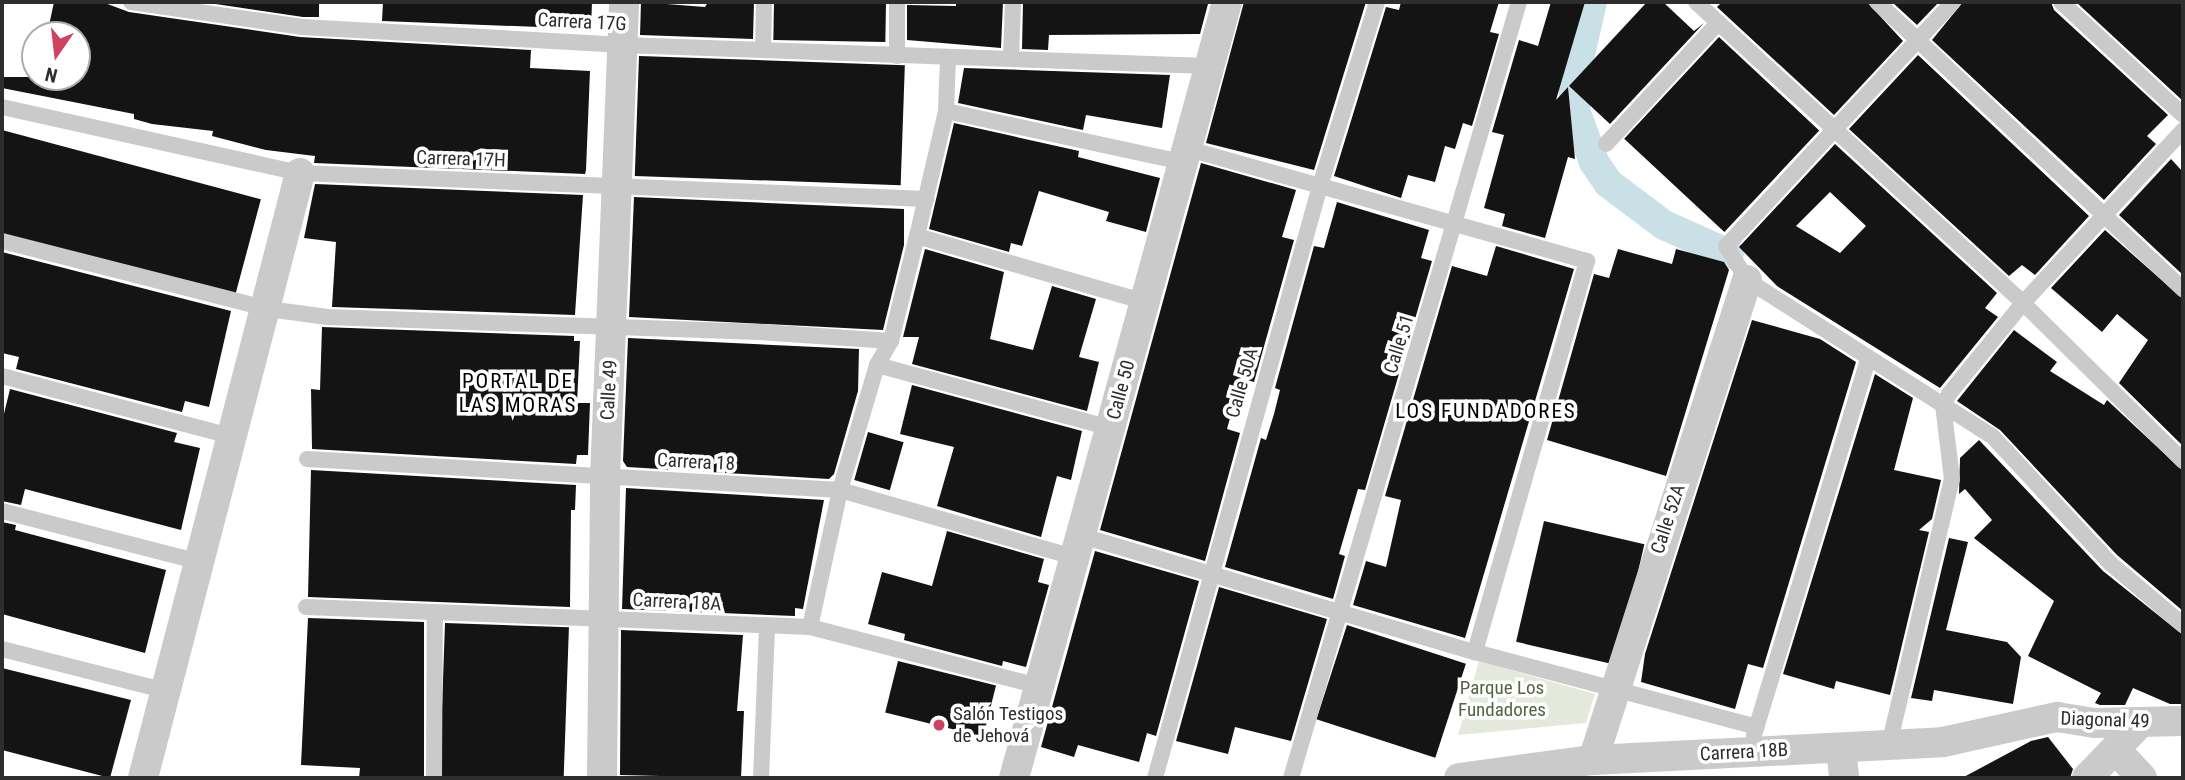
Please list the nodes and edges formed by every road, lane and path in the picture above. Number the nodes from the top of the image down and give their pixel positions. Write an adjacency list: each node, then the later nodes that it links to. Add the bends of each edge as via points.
1 (131, 2): 15 (lane, Carrera 17G, via 302,27)
2 (624, 2): 15 (street, Calle 49)
3 (764, 2): 16 (lane)
4 (897, 2): 17 (lane)
5 (1013, 2): 18 (lane)
6 (1227, 2): 20 (street, Calle 50)
7 (1377, 2): 29 (lane, Calle 50A)
8 (1519, 2): 33 (lane, Calle 51)
9 (1696, 2): 13 (lane)
10 (1877, 2): 14 (lane)
11 (1953, 2): 14 (lane)
12 (2061, 2): 23 (lane)
13 (1718, 23): 24 (lane); 26 (lane)
14 (1917, 40): 24 (lane); 32 (lane)
15 (623, 45): 16 (lane, Carrera 17G); 30 (street, Calle 49)
16 (763, 50): 17 (lane, Carrera 17G)
17 (897, 56): 19 (lane, Carrera 17G)
18 (1011, 57): 19 (lane, Carrera 17G); 20 (lane, Carrera 17G)
19 (948, 58): 22 (lane)
20 (1208, 66): 27 (street, Calle 50)
21 (2, 107): 28 (lane, Carrera 17H)
22 (946, 111): 27 (lane); 31 (lane)
23 (2183, 115)
24 (1832, 129): 36 (lane, via 1726,246); 39 (lane)
25 (2183, 130): 32 (lane)
26 (1606, 144)
27 (1183, 155): 29 (lane); 38 (street, Calle 50)
28 (300, 173): 30 (lane, Carrera 17H); 40 (street)
29 (1320, 186): 33 (lane); 56 (lane, Calle 50A)
30 (618, 187): 31 (lane, Carrera 17H); 41 (street, Calle 49)
31 (926, 199): 34 (lane)
32 (2103, 212): 37 (lane); 39 (lane)
33 (1456, 225): 58 (lane, Calle 51); 65 (lane, via 1587,261)
34 (917, 236): 38 (lane); 42 (lane)
35 (2, 241): 40 (lane)
36 (1747, 280): 43 (lane); 67 (street, Calle 52A)
37 (2183, 289)
38 (1145, 302): 47 (street, Calle 50)
39 (2023, 303): 46 (lane); 50 (lane)
40 (268, 309): 41 (lane, via 327,317); 48 (street)
41 (611, 326): 42 (lane); 51 (street, Calle 49)
42 (891, 341): 44 (lane)
43 (1867, 360): 46 (lane); 72 (lane)
44 (877, 365): 47 (lane); 52 (lane)
45 (2, 376): 48 (lane)
46 (1943, 405): 61 (lane, via 1993,437 2110,563); 73 (lane, via 1952,479)
47 (1111, 428): 54 (street, Calle 50)
48 (235, 437): 55 (street)
49 (307, 459): 51 (lane, Carrera 18)
50 (2183, 461)
51 (605, 478): 52 (lane, Carrera 18); 60 (street, Calle 49)
52 (840, 490): 54 (lane, Carrera 18); 62 (lane)
53 (2, 511): 55 (lane)
54 (1076, 546): 56 (lane); 66 (street, Calle 50)
55 (202, 563): 68 (street)
56 (1210, 575): 58 (lane); 83 (lane, Calle 50A)
57 (306, 607): 59 (lane, Carrera 18A)
58 (1341, 612): 65 (lane); 84 (lane, Calle 51)
59 (435, 613): 60 (lane, Carrera 18A); 79 (lane)
60 (603, 620): 63 (lane, Carrera 18A); 80 (street, Calle 49)
61 (2183, 625)
62 (810, 627): 63 (lane, Carrera 18A); 66 (lane, Carrera 18A)
63 (767, 628): 81 (lane)
64 (2, 649): 68 (lane)
65 (1475, 652): 67 (lane)
66 (1038, 685): 82 (street, Calle 50)
67 (1614, 690): 72 (lane); 77 (street, Calle 52A)
68 (167, 691): 78 (street)
69 (2183, 721): 71 (street, Diagonal 49)
70 (2027, 723): 71 (street, Diagonal 49, via 2057,717); 73 (street, Carrera 18B, via 1982,737)
71 (2140, 723): 75 (street)
72 (1753, 739): 74 (street, Carrera 18B); 76 (street, Carrera 18B)
73 (1889, 745): 74 (street, Carrera 18B)
74 (1841, 748): 86 (street)
75 (2116, 750): 87 (street); 88 (street)
76 (1702, 766): 77 (street, Carrera 18B)
77 (1574, 767): 85 (street, Carrera 18B)
78 (143, 778)
79 (434, 778)
80 (602, 778)
81 (761, 778)
82 (1014, 778)
83 (1155, 778)
84 (1291, 778)
85 (1459, 778)
86 (1844, 778)
87 (2087, 778)
88 (2142, 778)

